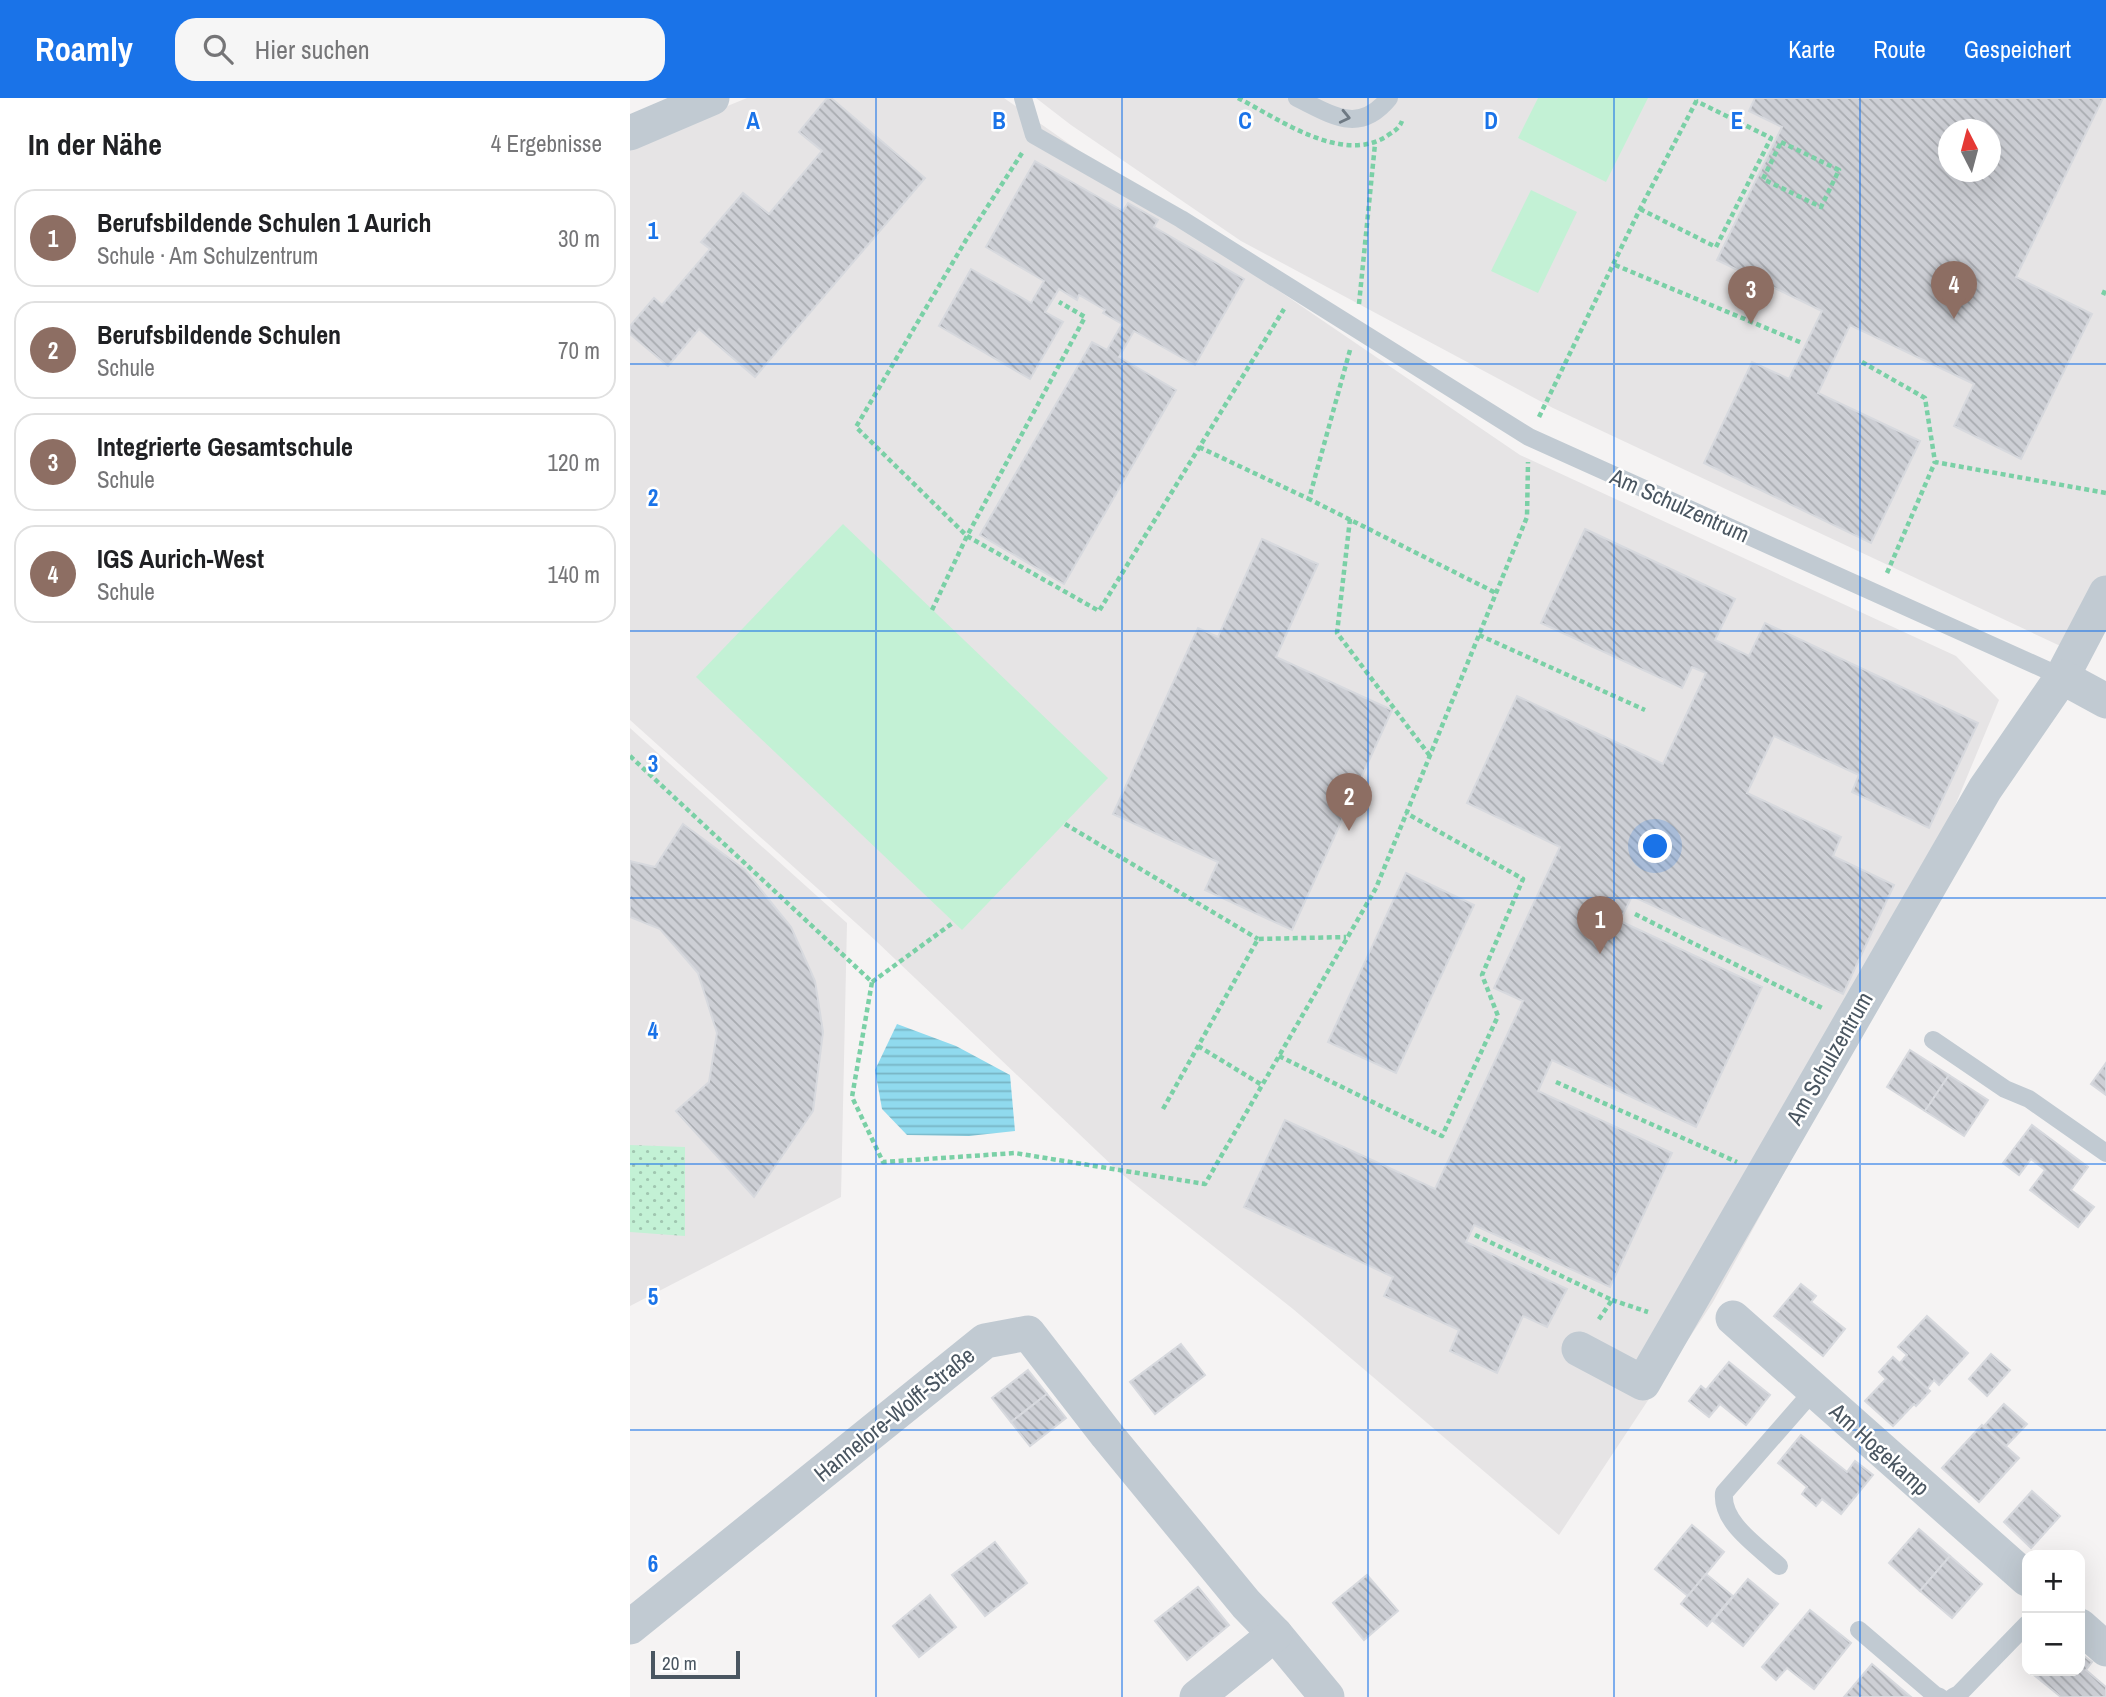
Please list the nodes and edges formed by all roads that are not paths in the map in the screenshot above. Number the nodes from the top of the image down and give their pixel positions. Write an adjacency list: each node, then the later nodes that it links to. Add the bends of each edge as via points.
1 (712, 98): 5 (street)
2 (1023, 98): 7 (lane, Am Schulzentrum, via 1034,135 1181,219 1529,437)
3 (1297, 98): 4 (lane, one-way to 4, via 1355,120 1374,113)
4 (1389, 98)
5 (630, 133)
6 (2106, 593): 7 (street, Am Schulzentrum)
7 (2062, 677): 8 (street, Am Schulzentrum); 12 (street, Am Schulzentrum, via 1985,789 1643,1383)
8 (2106, 701)
9 (1933, 1040): 10 (lane)
10 (2106, 1153)
11 (1733, 1318): 13 (street, Am Hogekamp)
12 (1578, 1349)
13 (1814, 1391): 14 (lane, via 1724,1493 1730,1520); 15 (street, Am Hogekamp)
14 (1779, 1566)
15 (2022, 1575)
16 (630, 1628): 20 (street, Hannelore-Wolff-Straße, via 985,1341 1028,1334)
17 (2022, 1629): 25 (lane)
18 (1859, 1630): 24 (lane)
19 (2085, 1630): 21 (street)
20 (1275, 1634): 22 (street); 23 (street, Hannelore-Wolff-Straße)
21 (2106, 1649)
22 (1197, 1697)
23 (1327, 1697)
24 (1940, 1697)
25 (1953, 1697)

